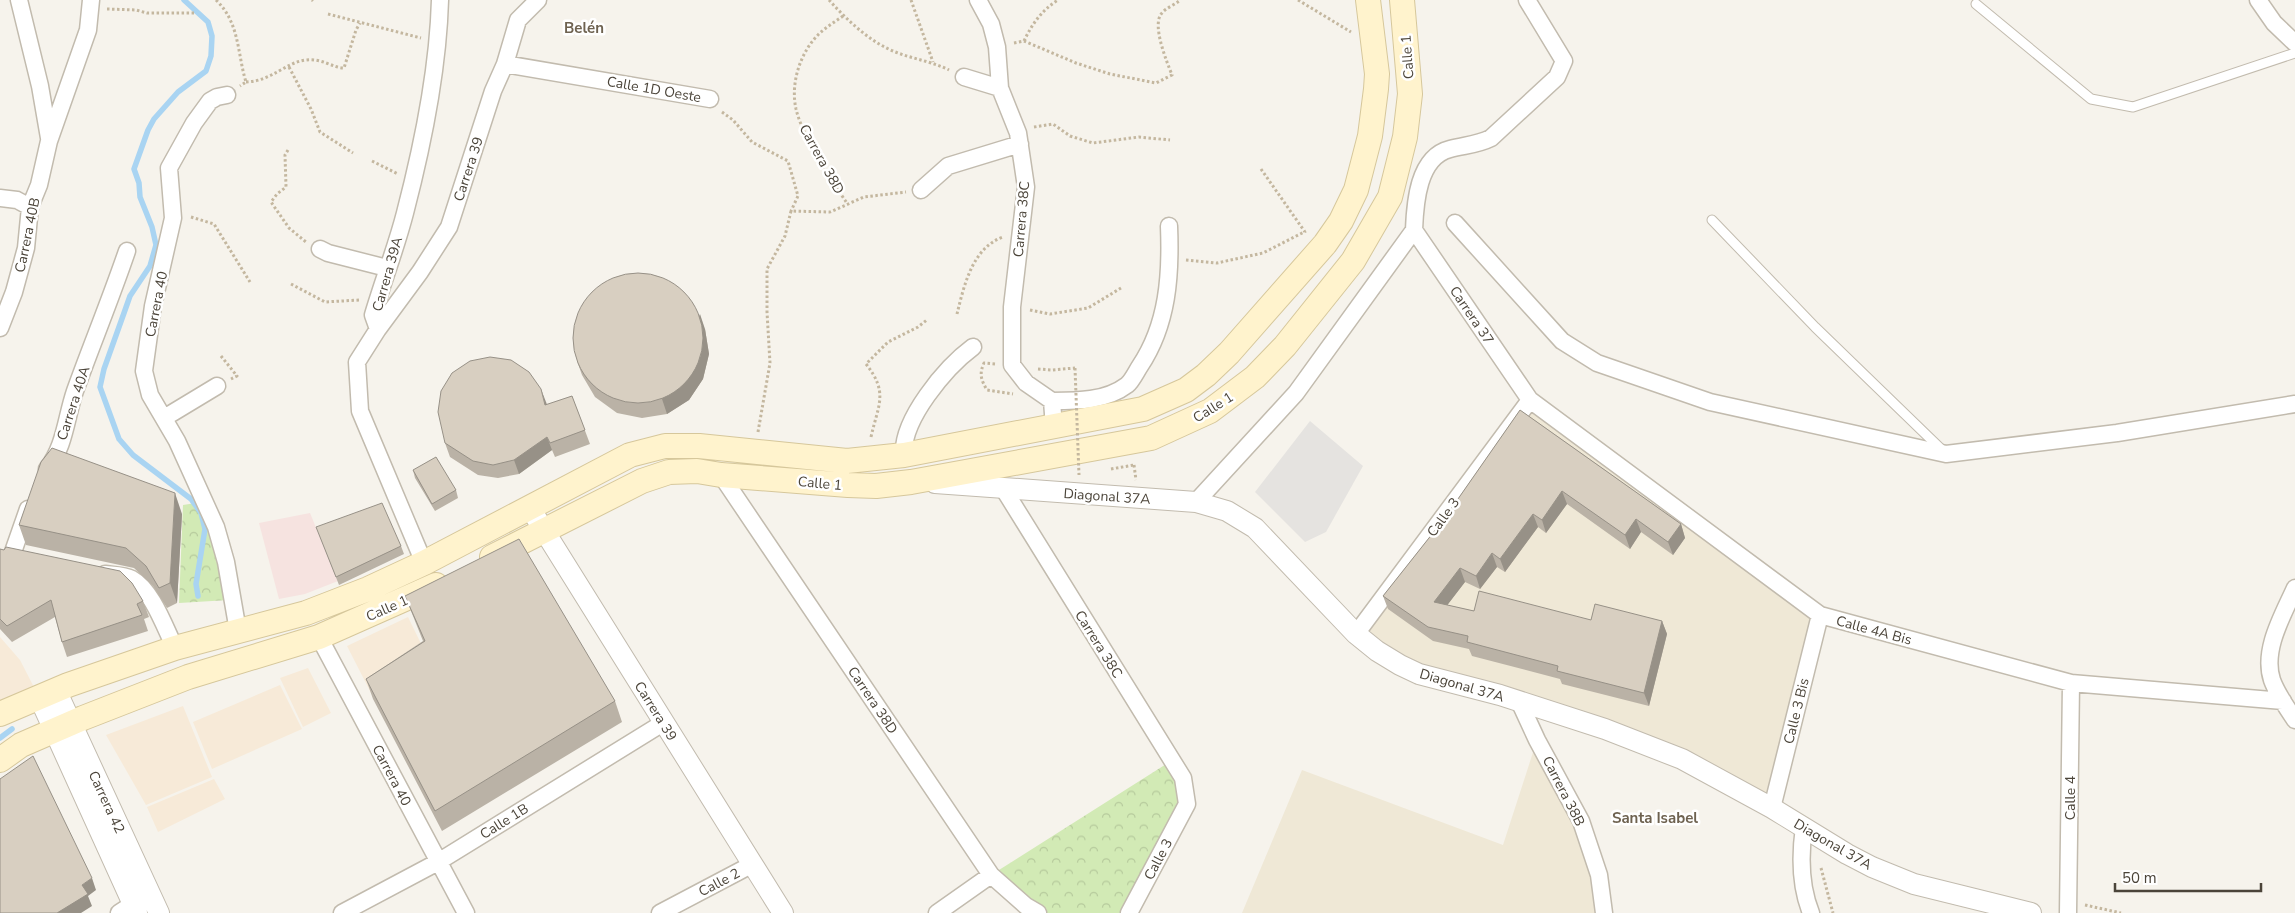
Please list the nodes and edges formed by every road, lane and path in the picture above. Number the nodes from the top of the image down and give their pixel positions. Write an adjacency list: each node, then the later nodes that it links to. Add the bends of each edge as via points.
1 (19, 0): 37 (street, Carrera 40B, via 40,86)
2 (217, 0): 31 (path, via 232,23)
3 (440, 0): 23 (street, Carrera 39A)
4 (538, 0): 28 (street, Carrera 39, via 518,20)
5 (829, 0): 19 (path)
6 (911, 0): 27 (path)
7 (978, 0): 25 (street, Carrera 38C, via 991,24)
8 (1058, 0): 22 (path, via 1035,20)
9 (1298, 0): 21 (path)
10 (1368, 0): 76 (main road, Calle 1, via 1377,74 1370,136 1356,190 1341,222 1325,244 1230,353 1186,390 1143,409)
11 (1402, 0): 85 (main road, Calle 1, via 1410,94 1405,137 1390,197 1353,260 1285,346 1255,378 1210,411 1151,438)
12 (1527, 0): 54 (street, via 1564,61 1557,78 1491,138 1480,144 1449,149 1435,157 1420,182)
13 (2258, 0): 24 (street, via 2274,24)
14 (1179, 1): 22 (path, via 1161,13 1159,19 1159,35 1172,75 1156,83 1110,74)
15 (91, 4): 17 (path, via 147,13); 37 (street, Carrera 40B, via 88,30)
16 (1976, 4): 26 (lane, via 2091,99 2133,107)
17 (194, 12)
18 (328, 14): 20 (path)
19 (843, 16): 27 (path, via 892,51); 45 (path, Carrera 38D, via 820,32 807,49 799,66 796,109 810,142)
20 (360, 24): 23 (path); 29 (path, via 344,68 306,60)
21 (1356, 36)
22 (1024, 41): 25 (path)
23 (439, 43): 42 (street, Carrera 39A, via 432,92)
24 (2295, 43)
25 (997, 47): 32 (street, Carrera 38C)
26 (2295, 53)
27 (933, 62): 30 (path)
28 (506, 64): 34 (street, Calle 1D Oeste); 68 (street, Carrera 39, via 493,91 449,227)
29 (289, 67): 31 (path, via 262,80); 39 (path, via 320,132)
30 (964, 77): 32 (street)
31 (246, 82): 33 (path)
32 (1000, 88): 35 (street, Carrera 38C)
33 (227, 95): 48 (street, Carrera 40, via 210,101 169,168)
34 (710, 99): 47 (path, Calle 1D Oeste, via 752,142 788,161 798,196)
35 (1019, 139): 36 (path, via 1040,125 1053,124 1070,136 1093,143 1139,137); 43 (street, via 948,166); 53 (street, Carrera 38C, via 1026,187)
36 (1170, 140)
37 (49, 141): 46 (street, Carrera 40B)
38 (288, 150): 56 (path, via 285,156 286,187 271,202 289,228)
39 (354, 153)
40 (372, 161): 42 (path)
41 (1262, 169): 55 (path)
42 (412, 181): 59 (street, Carrera 39A)
43 (921, 190): 45 (path, via 864,197)
44 (0, 198): 46 (street, via 17,200)
45 (847, 203): 47 (path, Carrera 38D, via 830,212)
46 (30, 208): 67 (street, Carrera 40B, via 26,248)
47 (791, 211): 78 (path, via 785,236 767,270 770,363)
48 (173, 218): 60 (path, via 186,216 214,224); 77 (street, Carrera 40, via 152,306 144,371 150,395)
49 (1712, 220): 80 (lane, via 1816,328)
50 (1455, 223): 80 (street, via 1562,341 1597,363 1710,402)
51 (1169, 226): 58 (street)
52 (1311, 226): 55 (path)
53 (1021, 230): 64 (street, Carrera 38C); 65 (path, via 998,239 981,254 966,276)
54 (1414, 230): 73 (street, Carrera 37); 88 (street, via 1296,393)
55 (1305, 232): 58 (path, via 1263,253 1218,262)
56 (320, 249): 59 (street, via 328,254)
57 (126, 251): 91 (street, Carrera 40A, via 74,393 62,439 53,461 40,477)
58 (1170, 259): 76 (street, via 1170,282 1161,324 1149,353 1128,385 1109,395 1080,401)
59 (388, 268): 63 (street, Carrera 39A)
60 (250, 282)
61 (291, 284): 63 (path, via 325,302)
62 (1121, 288): 64 (path, via 1088,308 1050,314)
63 (378, 298): 68 (street, Carrera 39A, via 373,315)
64 (1012, 307): 70 (street, Carrera 38C)
65 (957, 314)
66 (928, 319): 79 (path, via 888,342 866,364 881,391)
67 (0, 328)
68 (378, 329): 92 (street, Carrera 39A, via 357,362 360,411)
69 (973, 346): 81 (street, via 937,383 920,407 904,440)
70 (1012, 365): 72 (path, via 984,363 980,370 987,390); 76 (street); 84 (path, bridge, via 1052,370 1075,368)
71 (217, 386): 77 (street)
72 (1014, 394)
73 (1530, 400): 95 (street, Calle 4A Bis); 97 (street, Calle 3)
74 (2295, 404): 80 (street, via 2117,433)
75 (1079, 410): 76 (path)
76 (1053, 413): 81 (main road, Calle 1)
77 (164, 418): 96 (street, Carrera 40, via 216,527 226,562)
78 (757, 433)
79 (870, 441)
80 (1946, 454)
81 (904, 455): 89 (main road, Calle 1, via 847,461 699,446 665,446 630,455)
82 (1134, 465): 86 (path)
83 (721, 475): 85 (main road, Calle 1, via 848,485); 90 (main road, Calle 1, via 697,471 669,472 642,481); 115 (street, Carrera 38D)
84 (1079, 475)
85 (911, 482): 87 (street, Diagonal 37A)
86 (1137, 486)
87 (1003, 488): 88 (street, Diagonal 37A); 109 (street, Carrera 38C, via 1183,778)
88 (1196, 502): 97 (street, Diagonal 37A, via 1227,511 1255,528)
89 (530, 508): 90 (street, Carrera 39); 92 (main road, Calle 1)
90 (544, 530): 98 (main road, Calle 1, via 463,572); 106 (street, Carrera 39)
91 (14, 552)
92 (424, 563): 96 (main road, Calle 1, via 368,589 306,612)
93 (91, 571): 99 (street, via 131,578 143,588)
94 (2295, 588): 103 (street, via 2278,624 2269,663 2272,680)
95 (1820, 615): 100 (street, Calle 4A Bis); 110 (street, Calle 3 Bis)
96 (238, 631): 99 (main road, Calle 1)
97 (1356, 634): 102 (street, Diagonal 37A, via 1377,651 1419,674)
98 (319, 637): 107 (main road, Calle 1, via 188,677); 112 (street, Carrera 40)
99 (175, 648): 101 (main road, Calle 1)
100 (2071, 683): 103 (street, Calle 4A Bis); 117 (street, Calle 4)
101 (47, 694): 104 (main road, Calle 1); 107 (street, Carrera 42)
102 (1519, 701): 110 (street, Diagonal 37A, via 1605,729 1682,760); 126 (street, Carrera 38B, via 1581,821 1599,875)
103 (2283, 701): 105 (street)
104 (1, 710)
105 (2295, 720)
106 (663, 723): 112 (street, Calle 1B); 113 (street, Carrera 39)
107 (63, 727): 108 (main road, Calle 1, via 21,745); 116 (street, Carrera 42)
108 (0, 760)
109 (1187, 804): 125 (street, Calle 3)
110 (1772, 808): 111 (street, Diagonal 37A)
111 (1804, 827): 127 (street, via 1803,884); 129 (street, Diagonal 37A, via 1872,867 1914,884)
112 (438, 862): 119 (street, Calle 1B); 120 (street, Carrera 40)
113 (752, 864): 121 (street, Calle 2); 122 (street, Carrera 39)
114 (1821, 864): 128 (path)
115 (991, 875): 123 (street); 124 (street, Carrera 38D)
116 (135, 906): 118 (street, Carrera 42)
117 (2069, 908): 130 (path)
118 (159, 913)
119 (342, 913)
120 (466, 913)
121 (660, 913)
122 (783, 913)
123 (937, 913)
124 (1038, 913)
125 (1129, 913)
126 (1604, 913)
127 (1811, 913)
128 (1833, 913)
129 (2032, 913)
130 (2121, 913)

